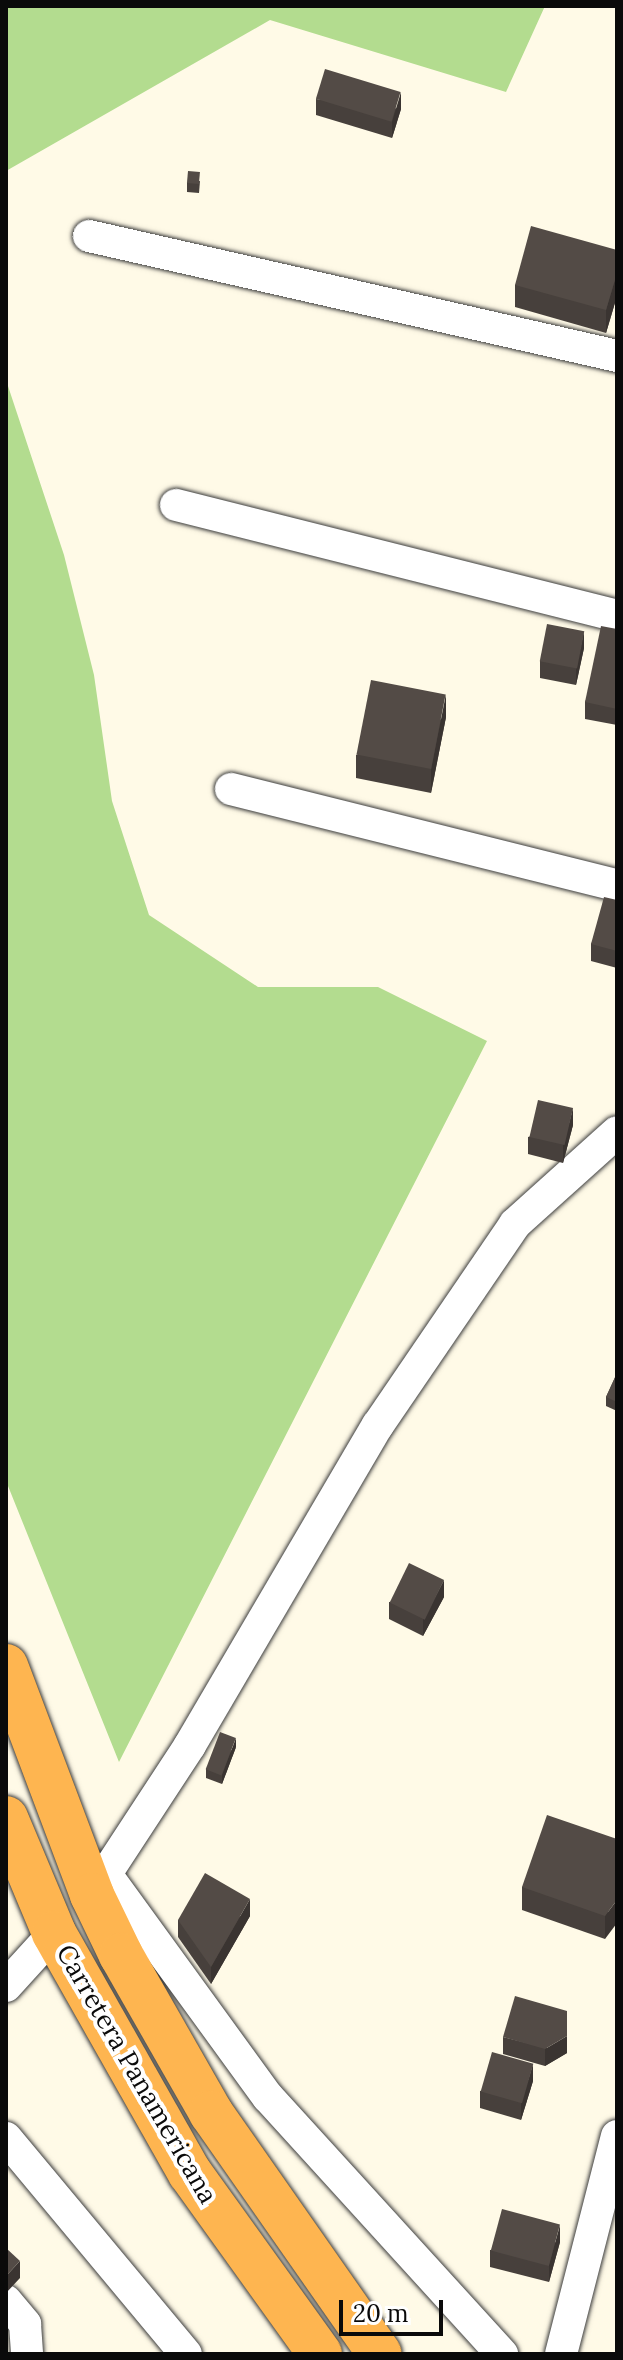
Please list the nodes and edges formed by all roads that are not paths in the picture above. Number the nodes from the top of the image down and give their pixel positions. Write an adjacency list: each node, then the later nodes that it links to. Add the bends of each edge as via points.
1 (89, 236): 2 (street)
2 (617, 356)
3 (176, 505): 4 (street)
4 (617, 616)
5 (231, 789): 6 (street)
6 (617, 885)
7 (617, 1132): 10 (street, via 515,1224 378,1425 190,1745)
8 (6, 1666): 10 (highway, Carretera Panamericana)
9 (6, 1818): 11 (highway, Carretera Panamericana)
10 (98, 1884): 19 (highway, Carretera Panamericana, via 211,2113); 20 (street, via 268,2097)
11 (54, 1933): 12 (street); 18 (highway, Carretera Panamericana, via 190,2173)
12 (6, 1986)
13 (617, 2136): 21 (street)
14 (6, 2138): 17 (street)
15 (6, 2301): 16 (street, via 25,2324)
16 (27, 2354)
17 (186, 2354)
18 (320, 2354)
19 (380, 2354)
20 (502, 2354)
21 (561, 2354)

